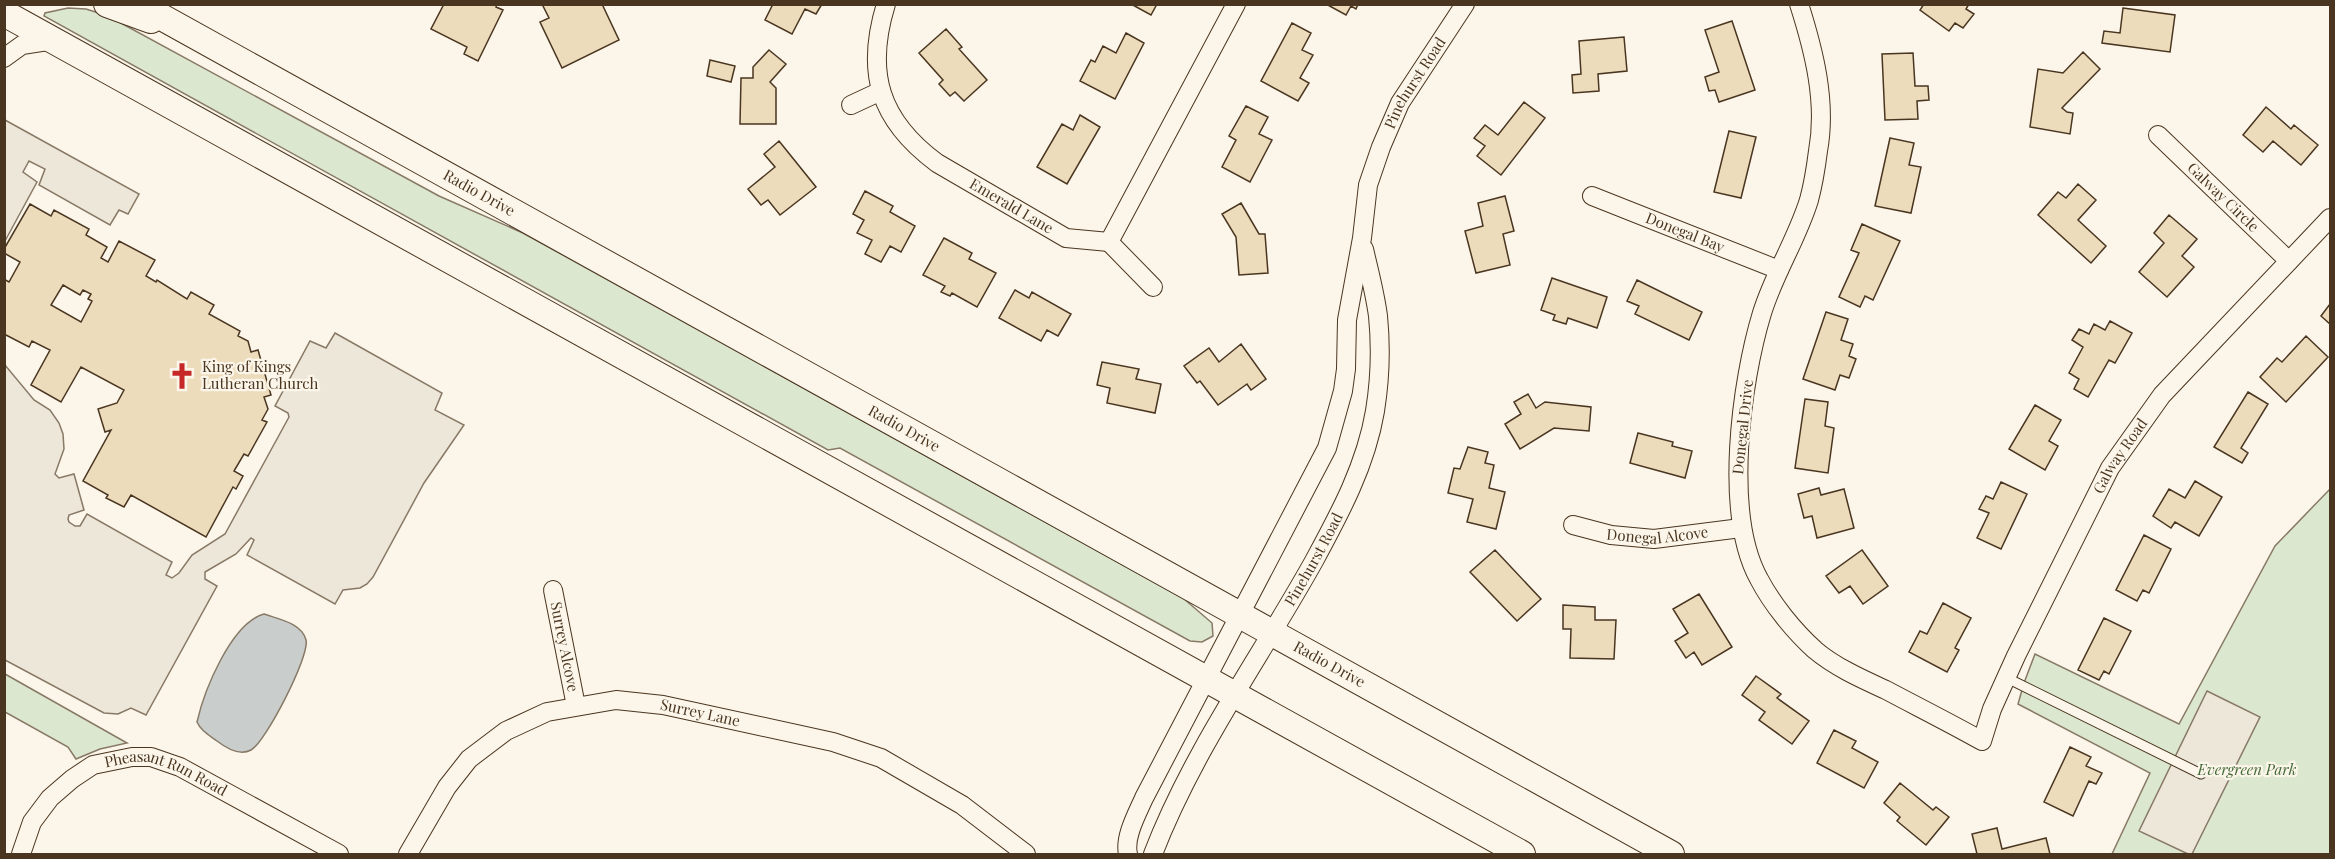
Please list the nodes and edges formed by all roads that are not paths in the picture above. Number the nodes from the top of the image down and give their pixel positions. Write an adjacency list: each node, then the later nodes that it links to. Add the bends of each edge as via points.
1 (107, 4): 8 (main road)
2 (138, 4): 8 (main road, Radio Drive)
3 (886, 4): 11 (street, Emerald Lane, via 876,50)
4 (1236, 4): 17 (street)
5 (1465, 4): 16 (street, Pinehurst Road, via 1392,120 1368,185)
6 (1799, 4): 19 (street, Donegal Drive, via 1815,63 1820,100 1819,149 1809,200)
7 (13, 15): 9 (main road)
8 (191, 34): 24 (main road, Radio Drive)
9 (54, 40): 10 (street, via 22,45); 27 (main road)
10 (4, 58)
11 (881, 91): 12 (street); 17 (street, Emerald Lane, via 903,134 937,163 1066,238)
12 (851, 105)
13 (2158, 135): 18 (street, Galway Circle)
14 (1592, 196): 19 (street, Donegal Bay)
15 (2331, 218): 18 (street, Galway Road)
16 (1362, 238): 24 (street, Pinehurst Road, via 1347,320 1343,391 1333,430 1319,465); 25 (street, Pinehurst Road, via 1378,315 1379,373 1372,429 1342,508)
17 (1109, 242): 20 (street)
18 (2289, 261): 26 (street, Galway Road, via 2162,395 2116,460 2076,533)
19 (1779, 270): 22 (street, Donegal Drive, via 1762,313 1742,416 1738,477)
20 (1153, 287)
21 (1573, 525): 22 (street, Donegal Alcove, via 1611,535 1654,539)
22 (1741, 528): 30 (street, Donegal Drive, via 1758,579 1816,650 1851,673)
23 (553, 590): 29 (street, Surrey Alcove)
24 (1240, 614): 25 (main road, Radio Drive); 27 (street, Pinehurst Road)
25 (1273, 632): 28 (street, Pinehurst Road); 39 (main road, Radio Drive)
26 (2007, 678): 30 (street, Galway Road); 31 (lane)
27 (1207, 679): 28 (main road); 36 (street, Pinehurst Road, via 1144,798)
28 (1235, 695): 37 (street, Pinehurst Road, via 1172,808); 38 (main road)
29 (576, 706): 34 (street, Surrey Lane, via 547,712 506,731 469,759 447,787); 35 (street, Surrey Lane, via 616,700 663,705 833,742 881,758 962,805)
30 (1982, 741)
31 (2201, 774)
32 (21, 855): 33 (street, Pheasant Run Road, via 32,822 50,798 72,779 93,765 151,757 180,767)
33 (339, 855)
34 (408, 855)
35 (1026, 855)
36 (1128, 855)
37 (1153, 855)
38 (1522, 855)
39 (1671, 855)

